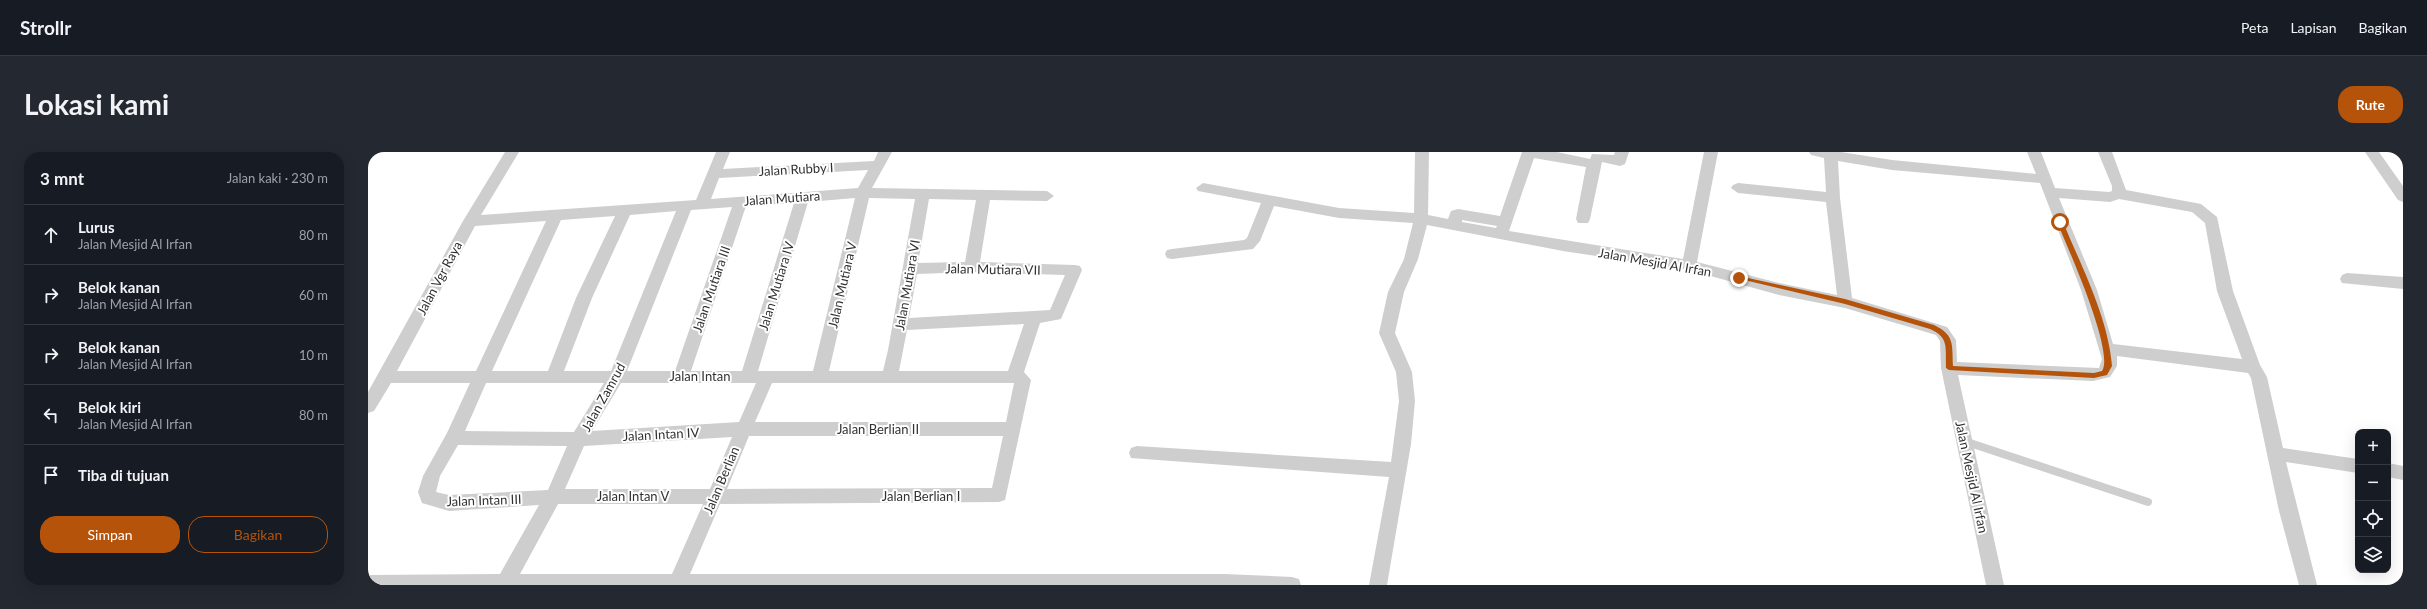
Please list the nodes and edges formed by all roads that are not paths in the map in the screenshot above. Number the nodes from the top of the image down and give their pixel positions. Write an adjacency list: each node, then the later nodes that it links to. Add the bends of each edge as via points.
1 (512, 152): 35 (street, Jalan Vgr Raya)
2 (723, 152): 16 (street, Jalan Zamrud)
3 (885, 152): 15 (street, Jalan Mutiara V)
4 (1422, 152): 33 (street)
5 (1622, 152): 14 (street, via 1620,161 1597,157)
6 (1711, 152): 38 (street)
7 (1816, 152): 12 (street)
8 (2034, 152): 17 (street)
9 (2105, 152): 23 (street, via 2119,186)
10 (2372, 152): 26 (street)
11 (1550, 154): 14 (street); 36 (street, via 1528,152)
12 (1831, 155): 13 (street); 27 (street)
13 (1890, 158): 17 (street)
14 (1594, 164): 34 (street)
15 (878, 165): 16 (street, Jalan Rubby I); 20 (street, Jalan Mutiara V)
16 (714, 174): 30 (street, Jalan Zamrud)
17 (2046, 186): 23 (street, via 2110,197); 46 (street, via 2089,290)
18 (1203, 188): 28 (street, Jalan Mesjid Al Irfan)
19 (1738, 188): 27 (street)
20 (863, 193): 21 (street, Jalan Mutiara); 24 (street, Jalan Mutiara); 54 (street, Jalan Mutiara V)
21 (922, 194): 22 (street, Jalan Mutiara); 40 (street, Jalan Mutiara VI)
22 (984, 194): 25 (street, Jalan Mutiara); 39 (street)
23 (2119, 194): 47 (street, via 2196,208 2212,221 2224,291)
24 (803, 196): 29 (street, Jalan Mutiara); 52 (street, Jalan Mutiara IV)
25 (1047, 196)
26 (2403, 197)
27 (1832, 198): 43 (street)
28 (1269, 200): 33 (street, Jalan Mesjid Al Irfan, via 1339,213); 37 (street, via 1253,241 1248,245)
29 (741, 201): 30 (street, Jalan Mutiara); 51 (street, Jalan Mutiara III)
30 (694, 203): 31 (street, Jalan Mutiara); 50 (street, Jalan Zamrud)
31 (625, 209): 32 (street, Jalan Mutiara); 49 (street, via 584,298)
32 (556, 214): 35 (street, Jalan Mutiara); 58 (street)
33 (1421, 219): 36 (street, Jalan Mesjid Al Irfan, via 1454,225); 68 (street, via 1411,259 1396,292 1388,319 1387,334 1407,385 1406,422)
34 (1583, 219)
35 (470, 221): 57 (street, Jalan Vgr Raya)
36 (1502, 228): 38 (street, Jalan Mesjid Al Irfan, via 1563,246)
37 (1172, 254)
38 (1689, 265): 43 (street, Jalan Mesjid Al Irfan)
39 (972, 267): 40 (street, Jalan Mutiara VII); 44 (street, Jalan Mutiara VII, via 1076,270 1056,315)
40 (910, 269): 45 (street, Jalan Mutiara VI)
41 (2347, 278): 42 (street)
42 (2403, 283)
43 (1845, 302): 48 (street, Jalan Mesjid Al Irfan, via 1941,331 1948,340)
44 (1034, 318): 45 (street); 56 (street)
45 (901, 324): 55 (street, Jalan Mutiara VI)
46 (2107, 349): 47 (street); 48 (street, via 2109,366 2104,373 2094,375)
47 (2252, 367): 66 (street, via 2259,377)
48 (1949, 368): 64 (street, Jalan Mesjid Al Irfan)
49 (554, 376): 50 (street, Jalan Intan); 58 (street, Jalan Intan)
50 (617, 376): 51 (street, Jalan Intan); 63 (street, Jalan Zamrud)
51 (681, 376): 52 (street, Jalan Intan)
52 (748, 376): 53 (street, Jalan Intan)
53 (767, 376): 54 (street, Jalan Intan); 60 (street, Jalan Berlian)
54 (820, 376): 55 (street, Jalan Intan)
55 (890, 376): 56 (street, Jalan Intan)
56 (1014, 376): 61 (street, Jalan Berlian I, via 1023,380)
57 (386, 377): 58 (street, Jalan Intan); 59 (street, Jalan Vgr Raya)
58 (480, 377): 62 (street)
59 (368, 406)
60 (744, 429): 61 (street, Jalan Berlian II); 63 (street, Jalan Intan IV); 71 (street, Jalan Berlian)
61 (1013, 429): 71 (street, Jalan Berlian I, via 999,496)
62 (453, 438): 63 (street, Jalan Intan IV); 72 (street, Jalan Intan III, via 426,488 428,498 449,503)
63 (579, 439): 72 (street, Jalan Zamrud)
64 (1963, 440): 73 (lane); 80 (street, Jalan Mesjid Al Irfan)
65 (1137, 453): 68 (street)
66 (2277, 454): 67 (street); 81 (street, via 2288,512)
67 (2355, 466)
68 (1397, 470): 79 (street)
69 (2391, 471): 70 (street)
70 (2403, 473)
71 (714, 496): 72 (street, Jalan Intan V); 76 (street, Jalan Berlian)
72 (552, 497): 75 (street, Jalan Zamrud)
73 (2148, 502)
74 (368, 583): 75 (street)
75 (505, 584): 76 (street)
76 (676, 584): 77 (street)
77 (861, 585): 78 (street, via 1224,582)
78 (1292, 585)
79 (1378, 585)
80 (1995, 585)
81 (2308, 585)

